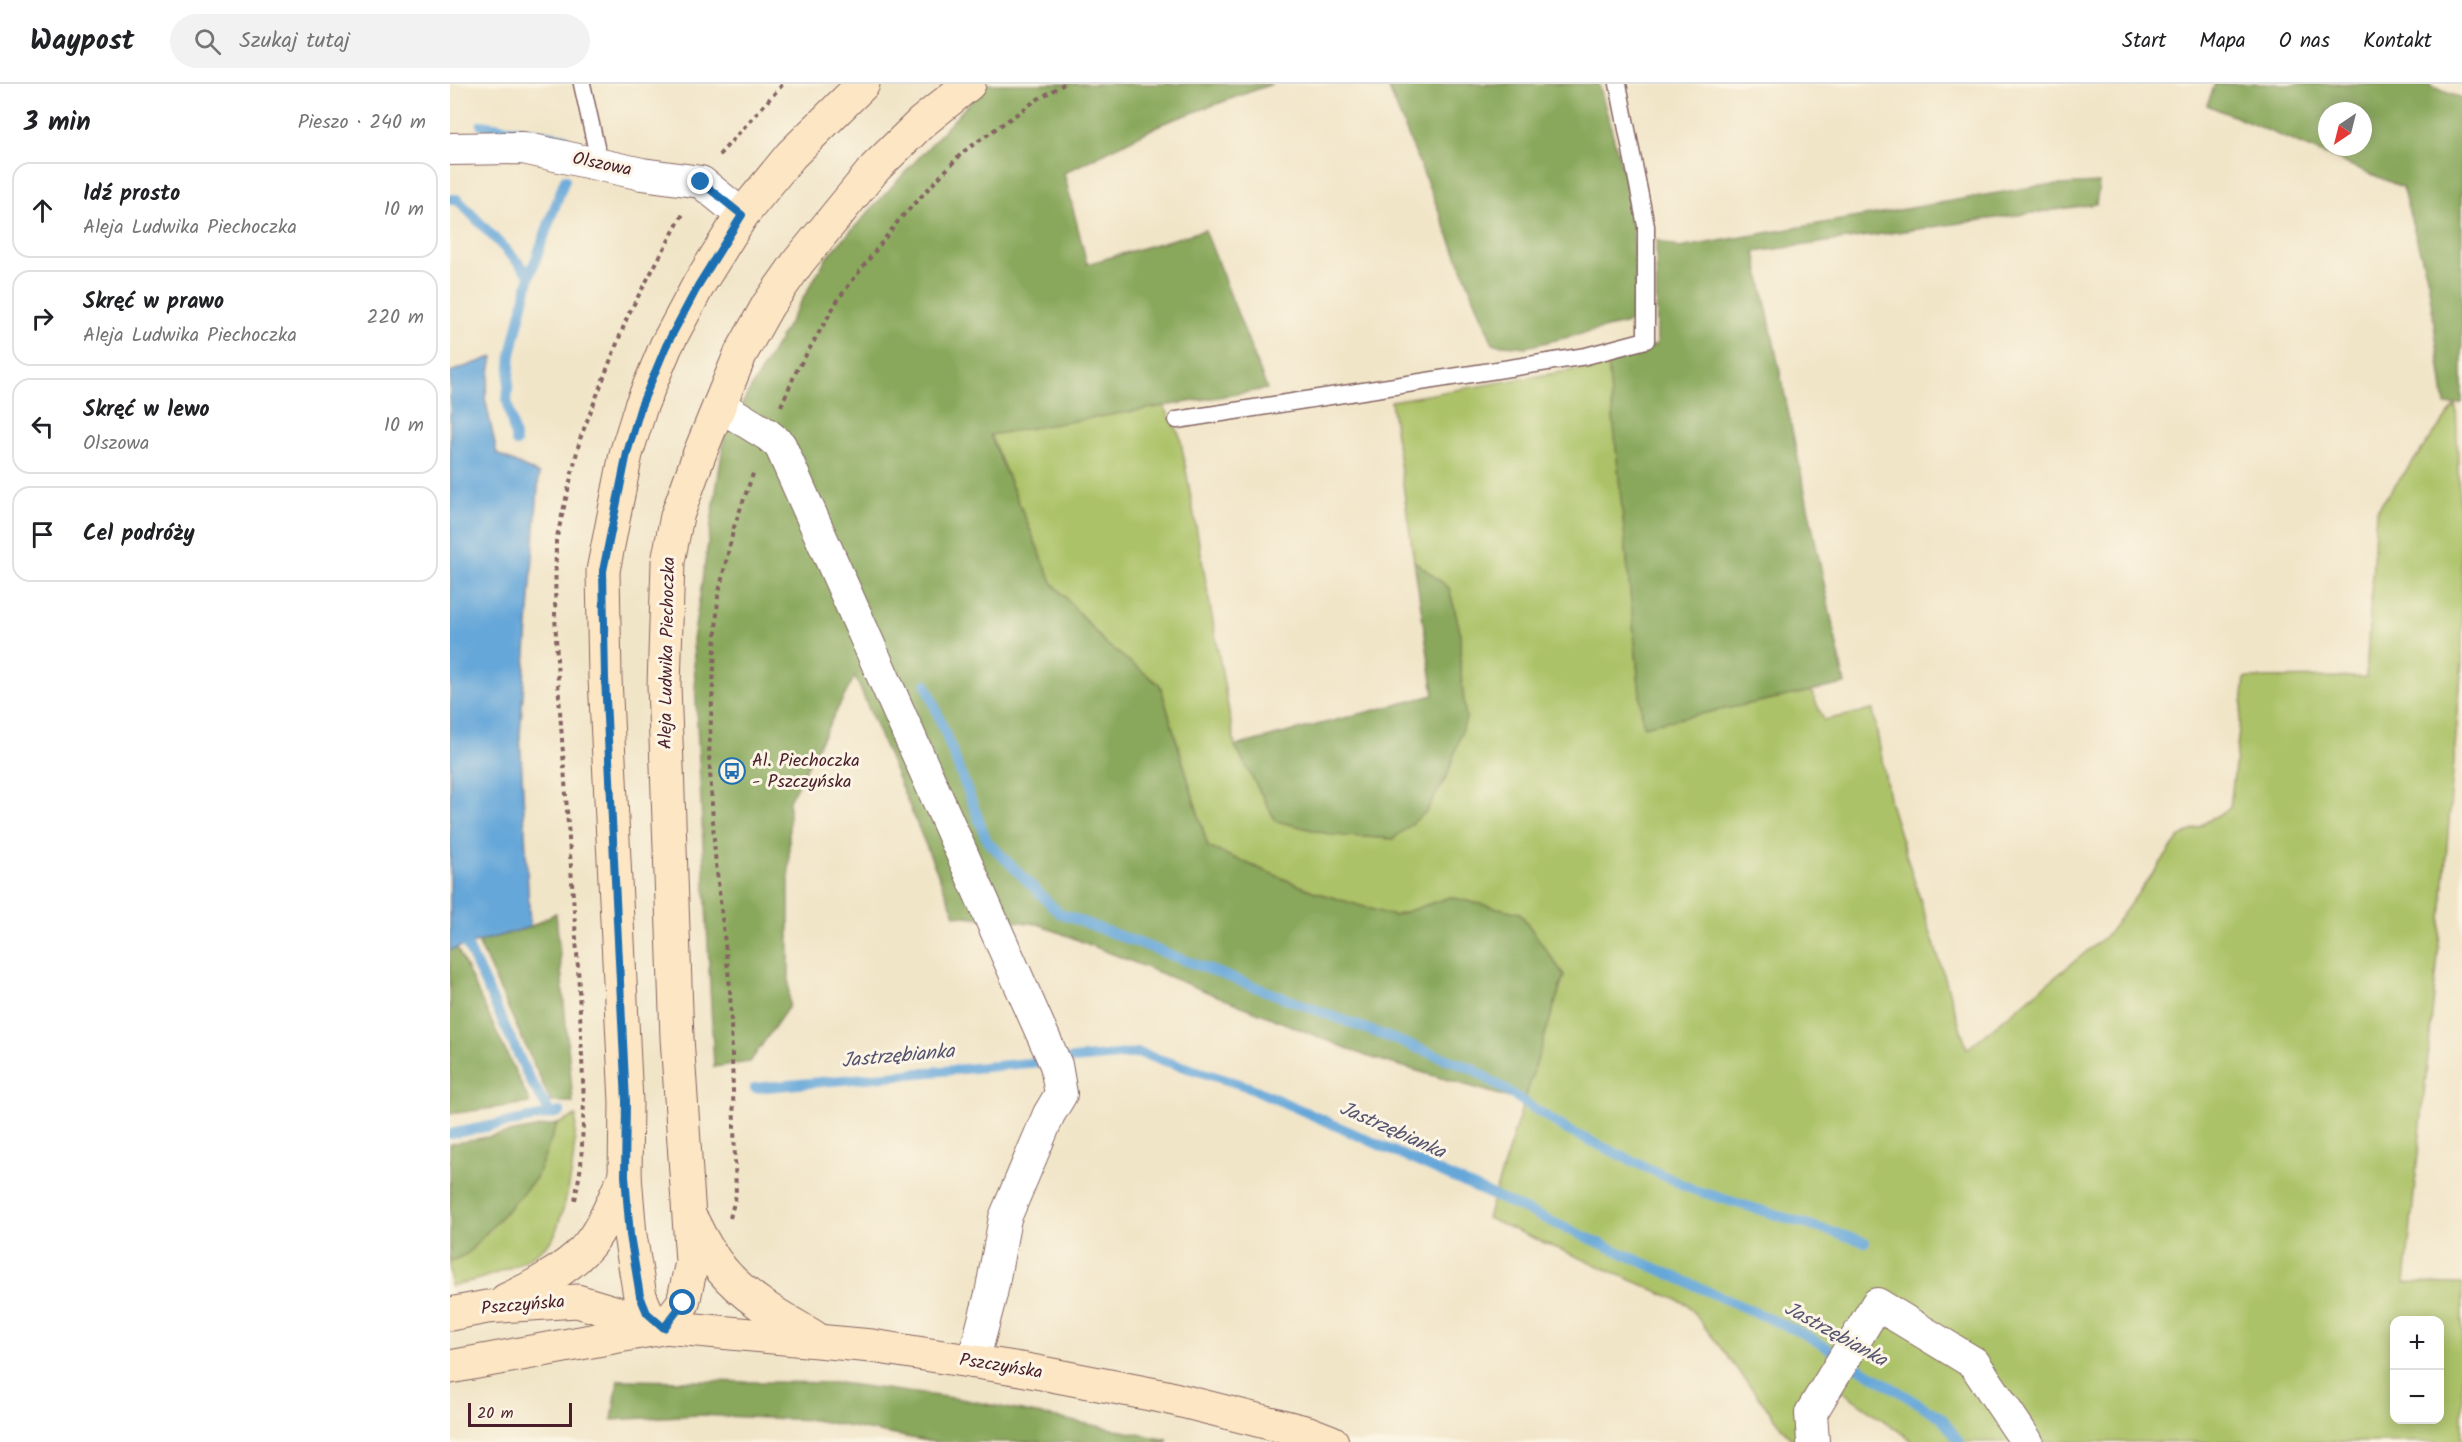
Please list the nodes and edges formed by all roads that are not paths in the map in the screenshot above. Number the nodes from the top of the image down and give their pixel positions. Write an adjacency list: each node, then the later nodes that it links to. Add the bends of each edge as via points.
1 (582, 84): 6 (lane)
2 (863, 84): 7 (main road, via 791,155)
3 (969, 84): 8 (main road, Aleja Ludwika Piechoczka, via 875,168 806,251 740,355)
4 (1618, 84): 9 (lane, via 1646,226 1646,340 1586,356)
5 (450, 149): 6 (street, Olszowa, via 523,148)
6 (600, 165): 7 (street, Olszowa, via 701,182)
7 (742, 215): 10 (main road, via 682,315 641,406 627,453 603,571 626,1102)
8 (719, 405): 11 (main road, Aleja Ludwika Piechoczka, via 677,516 668,562 666,768); 16 (street, via 780,445 1058,1075 1061,1094 1005,1218)
9 (1177, 420)
10 (625, 1176): 12 (main road, via 585,1250 533,1288); 14 (main road, via 640,1296 647,1313)
11 (688, 1212): 14 (main road, Aleja Ludwika Piechoczka, via 692,1262 683,1303); 15 (main road, Aleja Ludwika Piechoczka, via 706,1249 724,1272 761,1305)
12 (488, 1307): 13 (main road, Pszczyńska); 14 (main road, Pszczyńska, via 577,1301)
13 (450, 1314)
14 (664, 1328): 15 (main road, Pszczyńska); 17 (main road, Pszczyńska)
15 (822, 1343): 16 (main road, Pszczyńska, via 872,1346)
16 (973, 1362): 18 (main road, Pszczyńska, via 1166,1397)
17 (450, 1367)
18 (1332, 1442)
19 (1813, 1442): 20 (street, via 1811,1413 1877,1304 1974,1363)
20 (2026, 1442)

